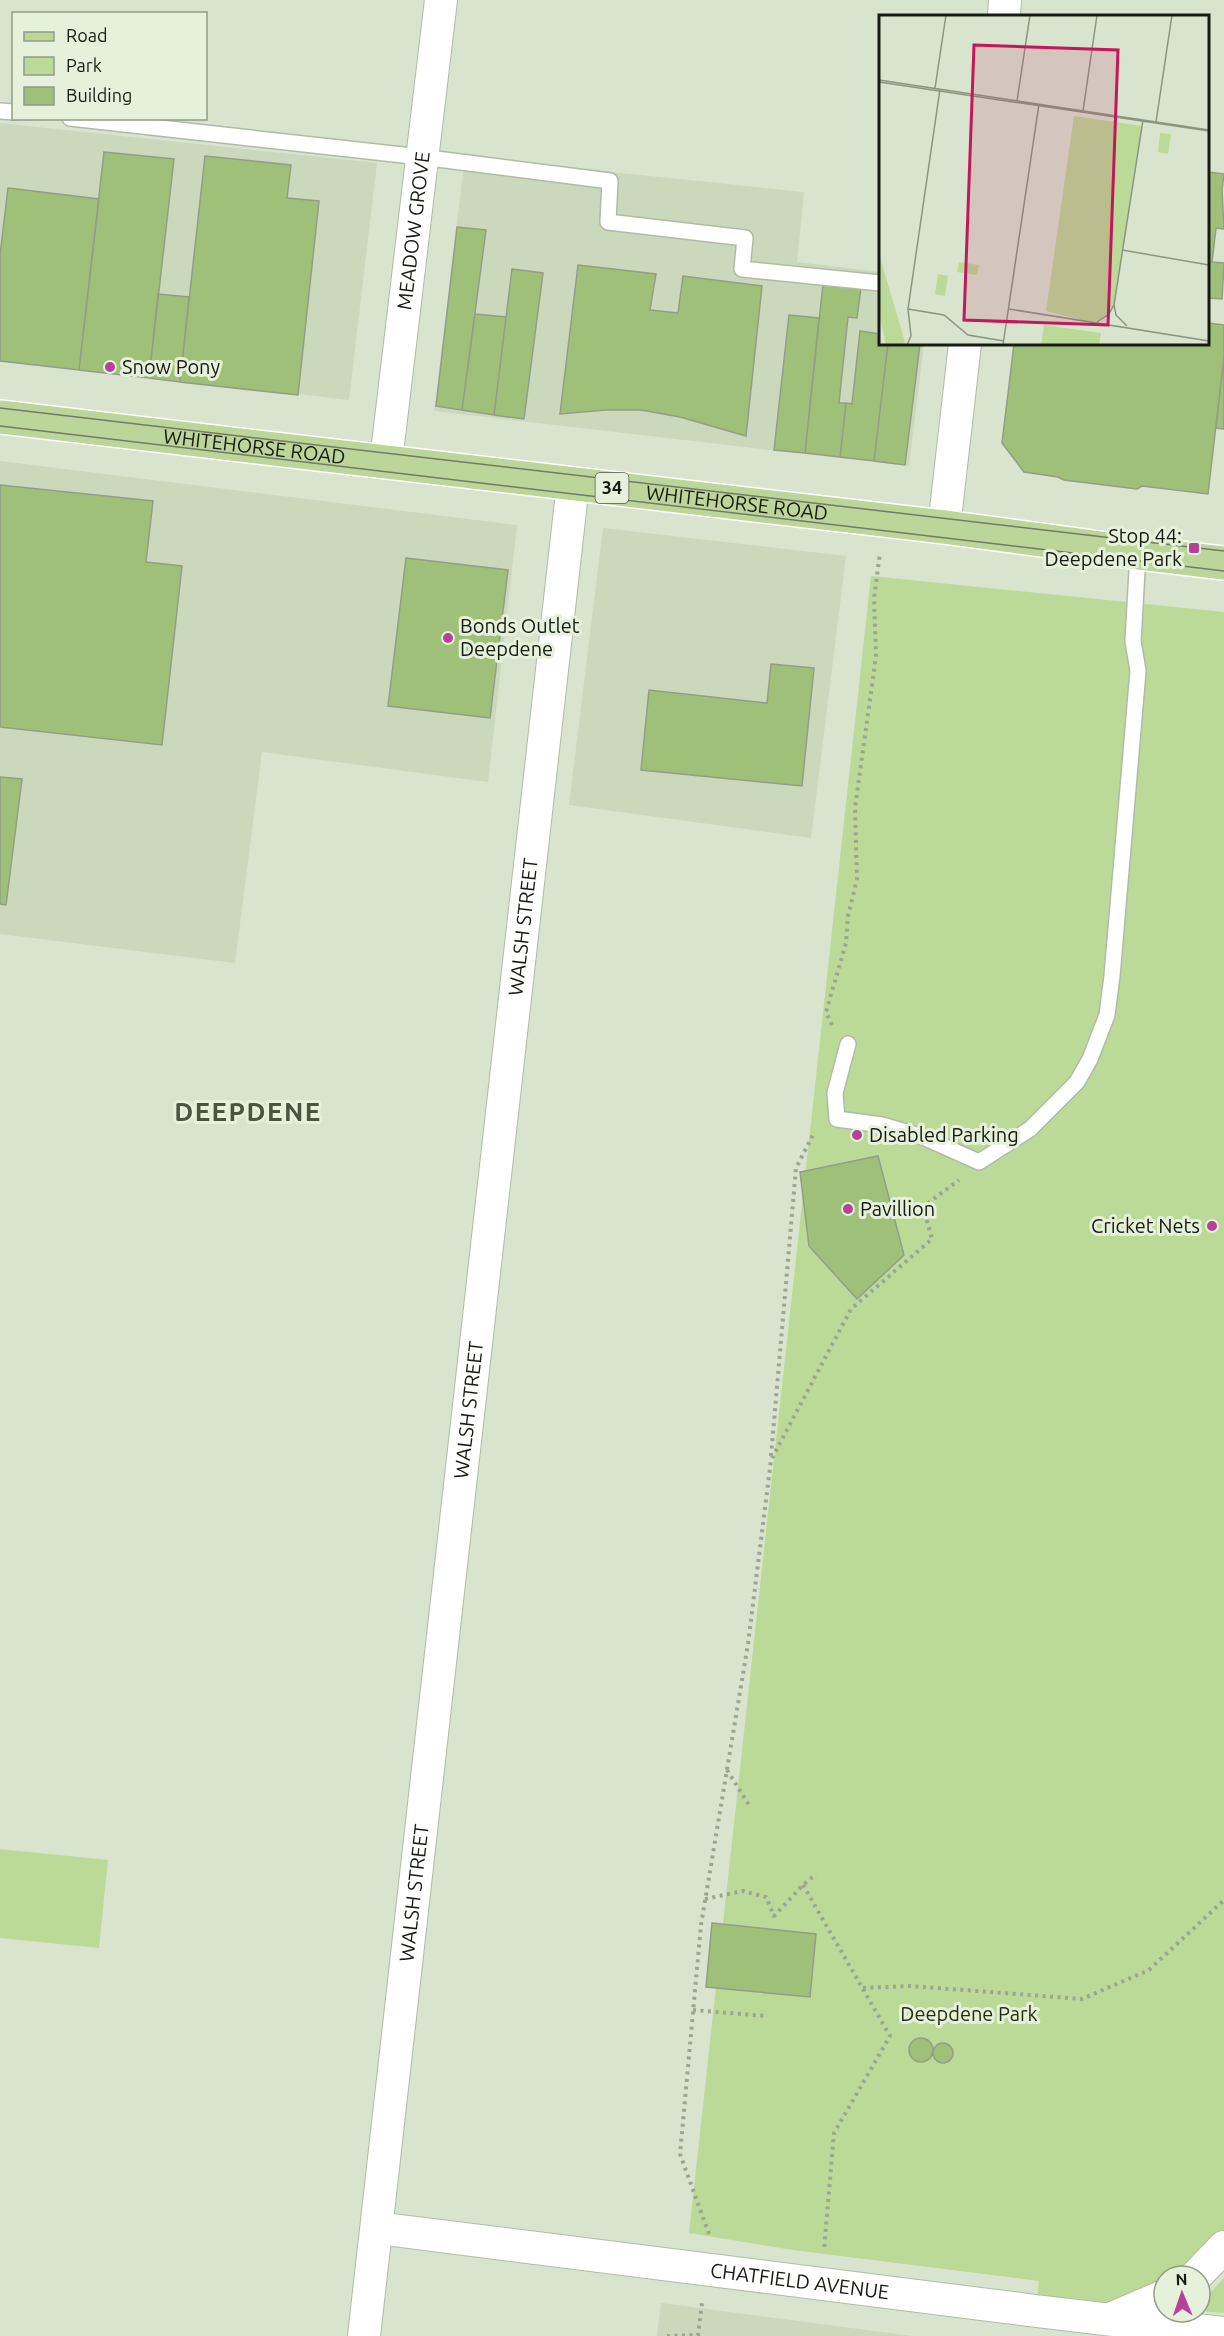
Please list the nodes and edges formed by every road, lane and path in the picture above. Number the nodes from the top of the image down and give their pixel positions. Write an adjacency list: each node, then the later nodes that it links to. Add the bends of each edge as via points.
1 (441, 0): 5 (street, MEADOW GROVE)
2 (1005, 0): 3 (street)
3 (1004, 15)
4 (88, 120): 5 (lane)
5 (421, 158): 6 (lane, via 610,181 608,222 745,238 742,269); 9 (street, MEADOW GROVE)
6 (879, 283)
7 (965, 345): 12 (street)
8 (0, 417): 9 (main road, WHITEHORSE ROAD / 34)
9 (386, 461): 10 (main road, WHITEHORSE ROAD / 34)
10 (573, 484): 11 (main road, WHITEHORSE ROAD / 34); 28 (street, WALSH STREET)
11 (883, 520): 12 (main road, WHITEHORSE ROAD / 34); 15 (path, via 874,598 876,656 855,807 857,879 846,943 826,1012)
12 (944, 526): 13 (main road, WHITEHORSE ROAD / 34)
13 (1138, 553): 14 (main road, WHITEHORSE ROAD / 34); 17 (lane, via 1132,640 1138,671 1107,1015 1077,1082 1030,1129)
14 (1224, 563)
15 (848, 1044): 16 (lane)
16 (835, 1093): 17 (lane, via 837,1119 882,1125 923,1137); 18 (path, via 796,1168)
17 (979, 1162): 18 (path, via 923,1207 933,1239 851,1309)
18 (771, 1460): 19 (path, via 748,1644)
19 (727, 1770): 20 (path); 23 (path)
20 (748, 1805)
21 (816, 1874): 22 (path)
22 (803, 1885): 23 (path, via 774,1916 766,1897 743,1891); 25 (path)
23 (705, 1899): 26 (path)
24 (1224, 1900): 25 (path, via 1149,1970 1082,1999 910,1986)
25 (863, 1988): 30 (path, via 890,2036 834,2133)
26 (693, 2010): 27 (path); 31 (path, via 680,2154)
27 (765, 2016)
28 (377, 2228): 31 (street, CHATFIELD AVENUE); 36 (street, WALSH STREET)
29 (1224, 2247): 32 (street)
30 (823, 2253)
31 (709, 2255): 34 (street, CHATFIELD AVENUE); 37 (path, via 698,2335)
32 (1208, 2264)
33 (1152, 2301): 34 (street)
34 (1106, 2320): 35 (street, CHATFIELD AVENUE)
35 (1224, 2333)
36 (364, 2336)
37 (667, 2336)

